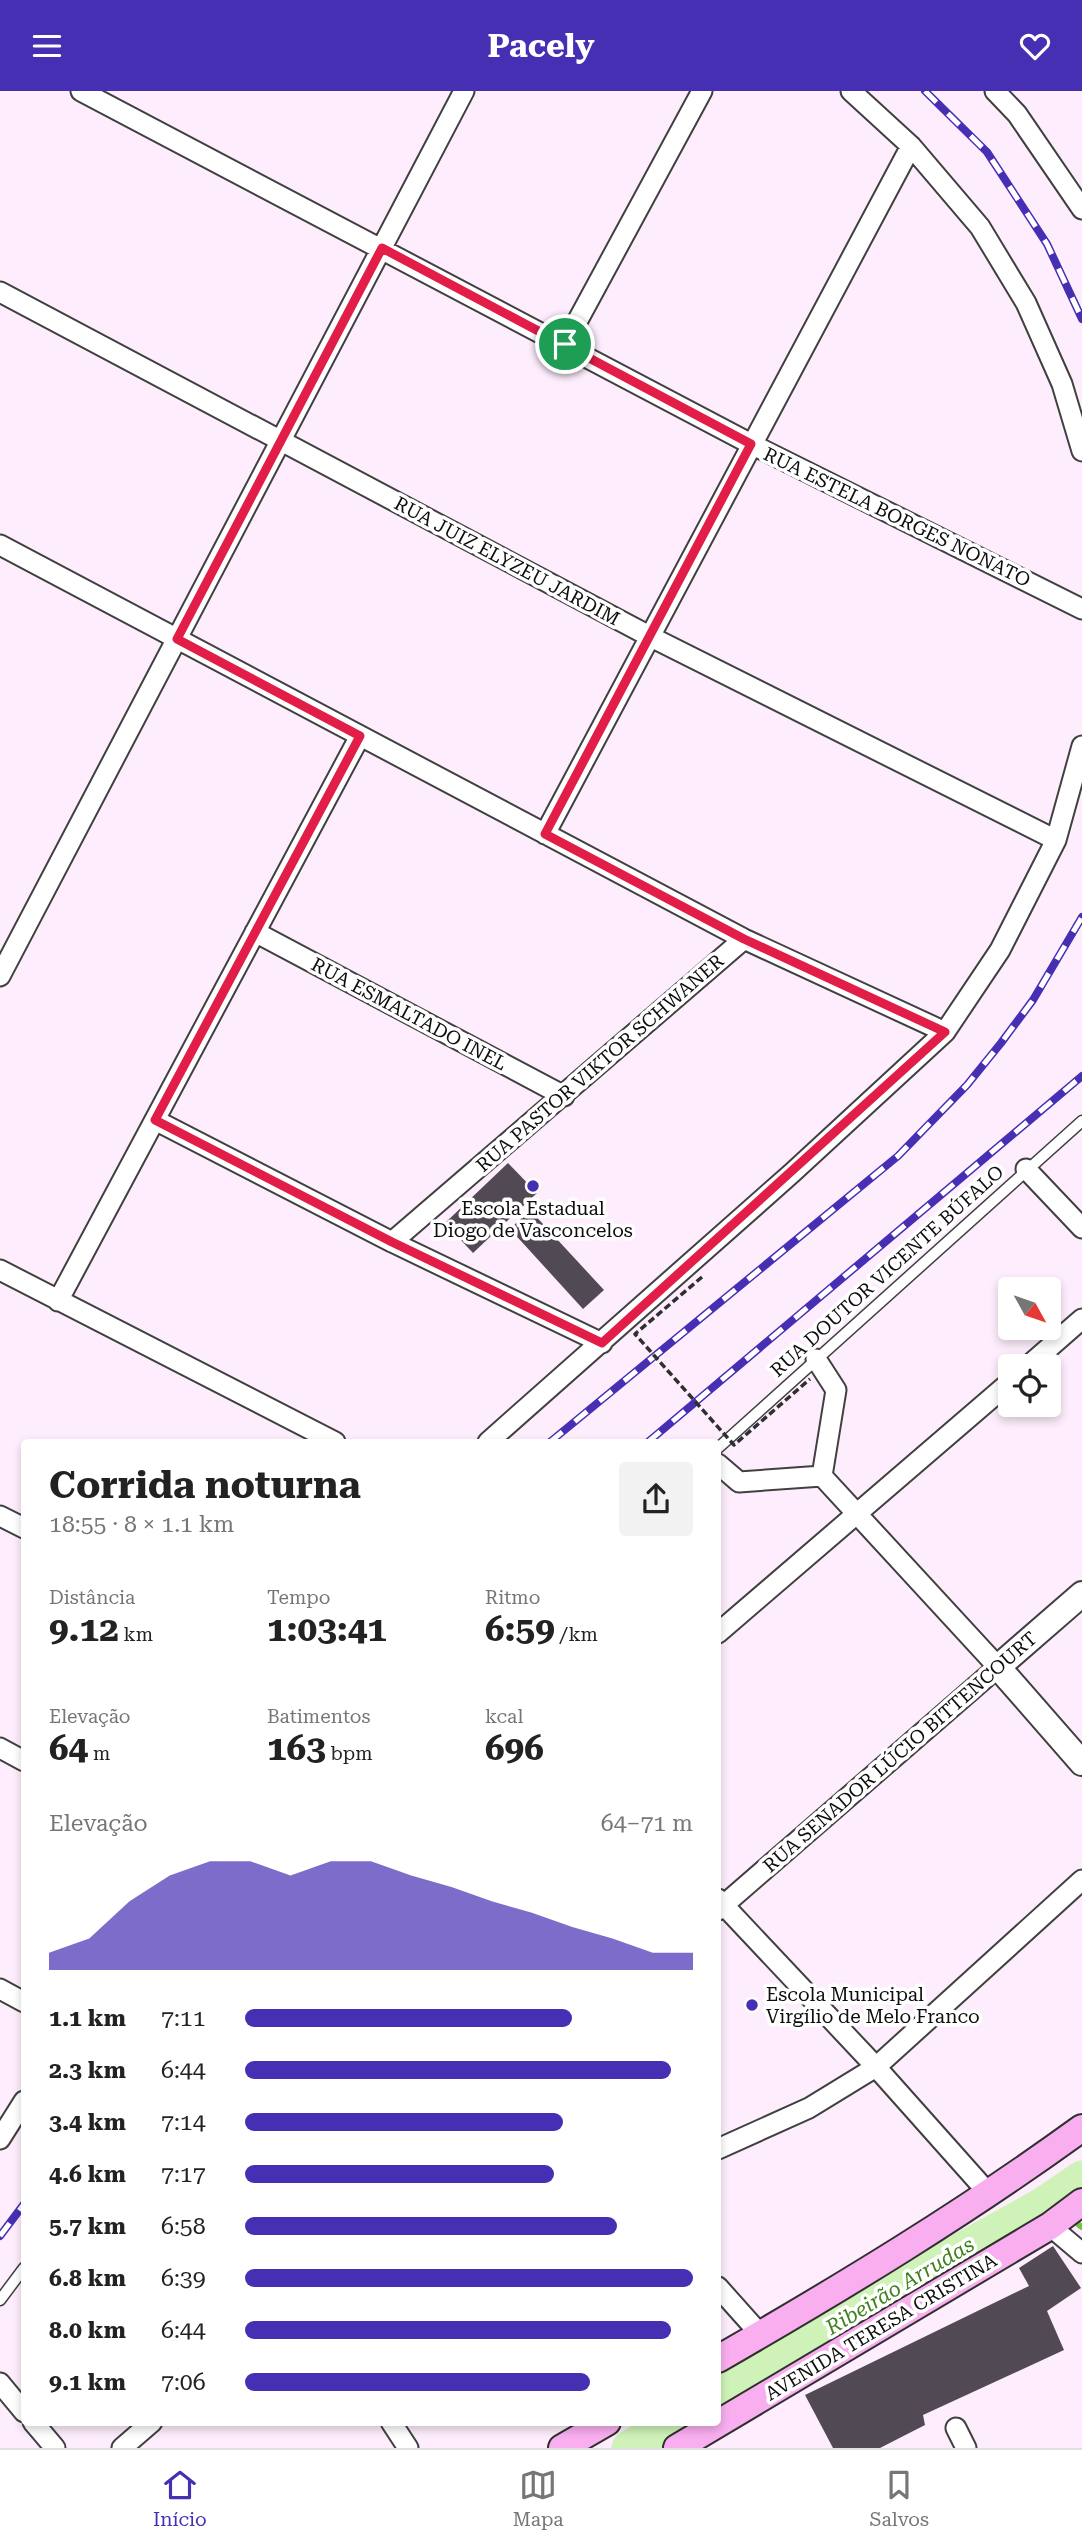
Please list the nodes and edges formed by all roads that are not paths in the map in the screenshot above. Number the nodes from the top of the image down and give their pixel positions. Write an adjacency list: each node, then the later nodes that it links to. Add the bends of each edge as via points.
1 (81, 91): 8 (street, RUA ESTELA BORGES NONATO)
2 (464, 91): 8 (street)
3 (702, 91): 10 (street)
4 (851, 91): 6 (street)
5 (995, 91): 7 (street, via 1017,114)
6 (911, 146): 12 (street); 13 (street, via 980,227 1026,303 1062,384)
7 (1082, 209)
8 (382, 248): 10 (street, RUA ESTELA BORGES NONATO); 11 (street)
9 (0, 292): 11 (street, RUA JUIZ ELYZEU JARDIM)
10 (565, 344): 12 (street, RUA ESTELA BORGES NONATO)
11 (281, 441): 16 (street, RUA JUIZ ELYZEU JARDIM); 17 (street)
12 (751, 444): 15 (street, RUA ESTELA BORGES NONATO); 16 (street)
13 (1082, 451)
14 (0, 545): 17 (street)
15 (1082, 609)
16 (651, 637): 20 (street); 21 (street, RUA JUIZ ELYZEU JARDIM)
17 (177, 639): 18 (street); 24 (street)
18 (360, 736): 20 (street); 22 (street)
19 (1082, 746): 21 (street)
20 (545, 834): 23 (street)
21 (1056, 841): 25 (street, via 1000,950)
22 (255, 932): 26 (street, RUA ESMALTADO INEL); 27 (street)
23 (744, 939): 25 (street); 26 (street, RUA PASTOR VIKTOR SCHWANER)
24 (0, 976)
25 (945, 1032): 35 (street)
26 (564, 1096): 31 (street, RUA PASTOR VIKTOR SCHWANER)
27 (155, 1120): 31 (street); 33 (street)
28 (1082, 1121): 29 (lane, RUA DOUTOR VICENTE BÚFALO)
29 (1026, 1169): 30 (street); 37 (lane, RUA DOUTOR VICENTE BÚFALO)
30 (1082, 1228)
31 (392, 1242): 35 (street)
32 (0, 1270): 33 (street)
33 (58, 1301): 39 (street)
34 (1082, 1318): 36 (street)
35 (602, 1343): 40 (street)
36 (1042, 1354)
37 (816, 1359): 41 (lane, RUA DOUTOR VICENTE BÚFALO); 43 (street, via 836,1390)
38 (998, 1391): 44 (street)
39 (329, 1439)
40 (491, 1439)
41 (721, 1445)
42 (721, 1467): 43 (street, via 739,1482)
43 (822, 1476): 44 (street)
44 (857, 1514): 48 (street); 49 (street)
45 (0, 1516): 46 (street)
46 (21, 1526)
47 (1082, 1594): 49 (street, RUA SENADOR LÚCIO BITTENCOURT)
48 (721, 1630)
49 (998, 1667): 52 (street); 54 (street, RUA SENADOR LÚCIO BITTENCOURT)
50 (0, 1748): 51 (street)
51 (21, 1759)
52 (1082, 1763)
53 (1082, 1880): 58 (street)
54 (721, 1903)
55 (721, 1907): 58 (street)
56 (0, 1989): 57 (street)
57 (21, 2000)
58 (876, 2067): 62 (street, via 809,2108); 63 (street)
59 (21, 2106): 61 (street)
60 (1082, 2129): 63 (main road)
61 (0, 2139)
62 (721, 2148)
63 (990, 2195): 70 (main road)
64 (1082, 2202): 65 (main road, AVENIDA TERESA CRISTINA)
65 (1050, 2226): 66 (street); 74 (main road, AVENIDA TERESA CRISTINA)
66 (1082, 2253)
67 (21, 2272): 69 (lane)
68 (721, 2290): 70 (street)
69 (0, 2300)
70 (760, 2334): 71 (main road)
71 (721, 2357)
72 (0, 2383): 73 (street)
73 (21, 2408)
74 (721, 2422)
75 (36, 2426): 81 (street)
76 (147, 2426): 82 (street)
77 (394, 2426): 83 (street)
78 (600, 2426): 84 (main road)
79 (714, 2426): 85 (main road, AVENIDA TERESA CRISTINA)
80 (956, 2428): 86 (street)
81 (55, 2448)
82 (122, 2448)
83 (408, 2448)
84 (562, 2448)
85 (677, 2448)
86 (966, 2448)

